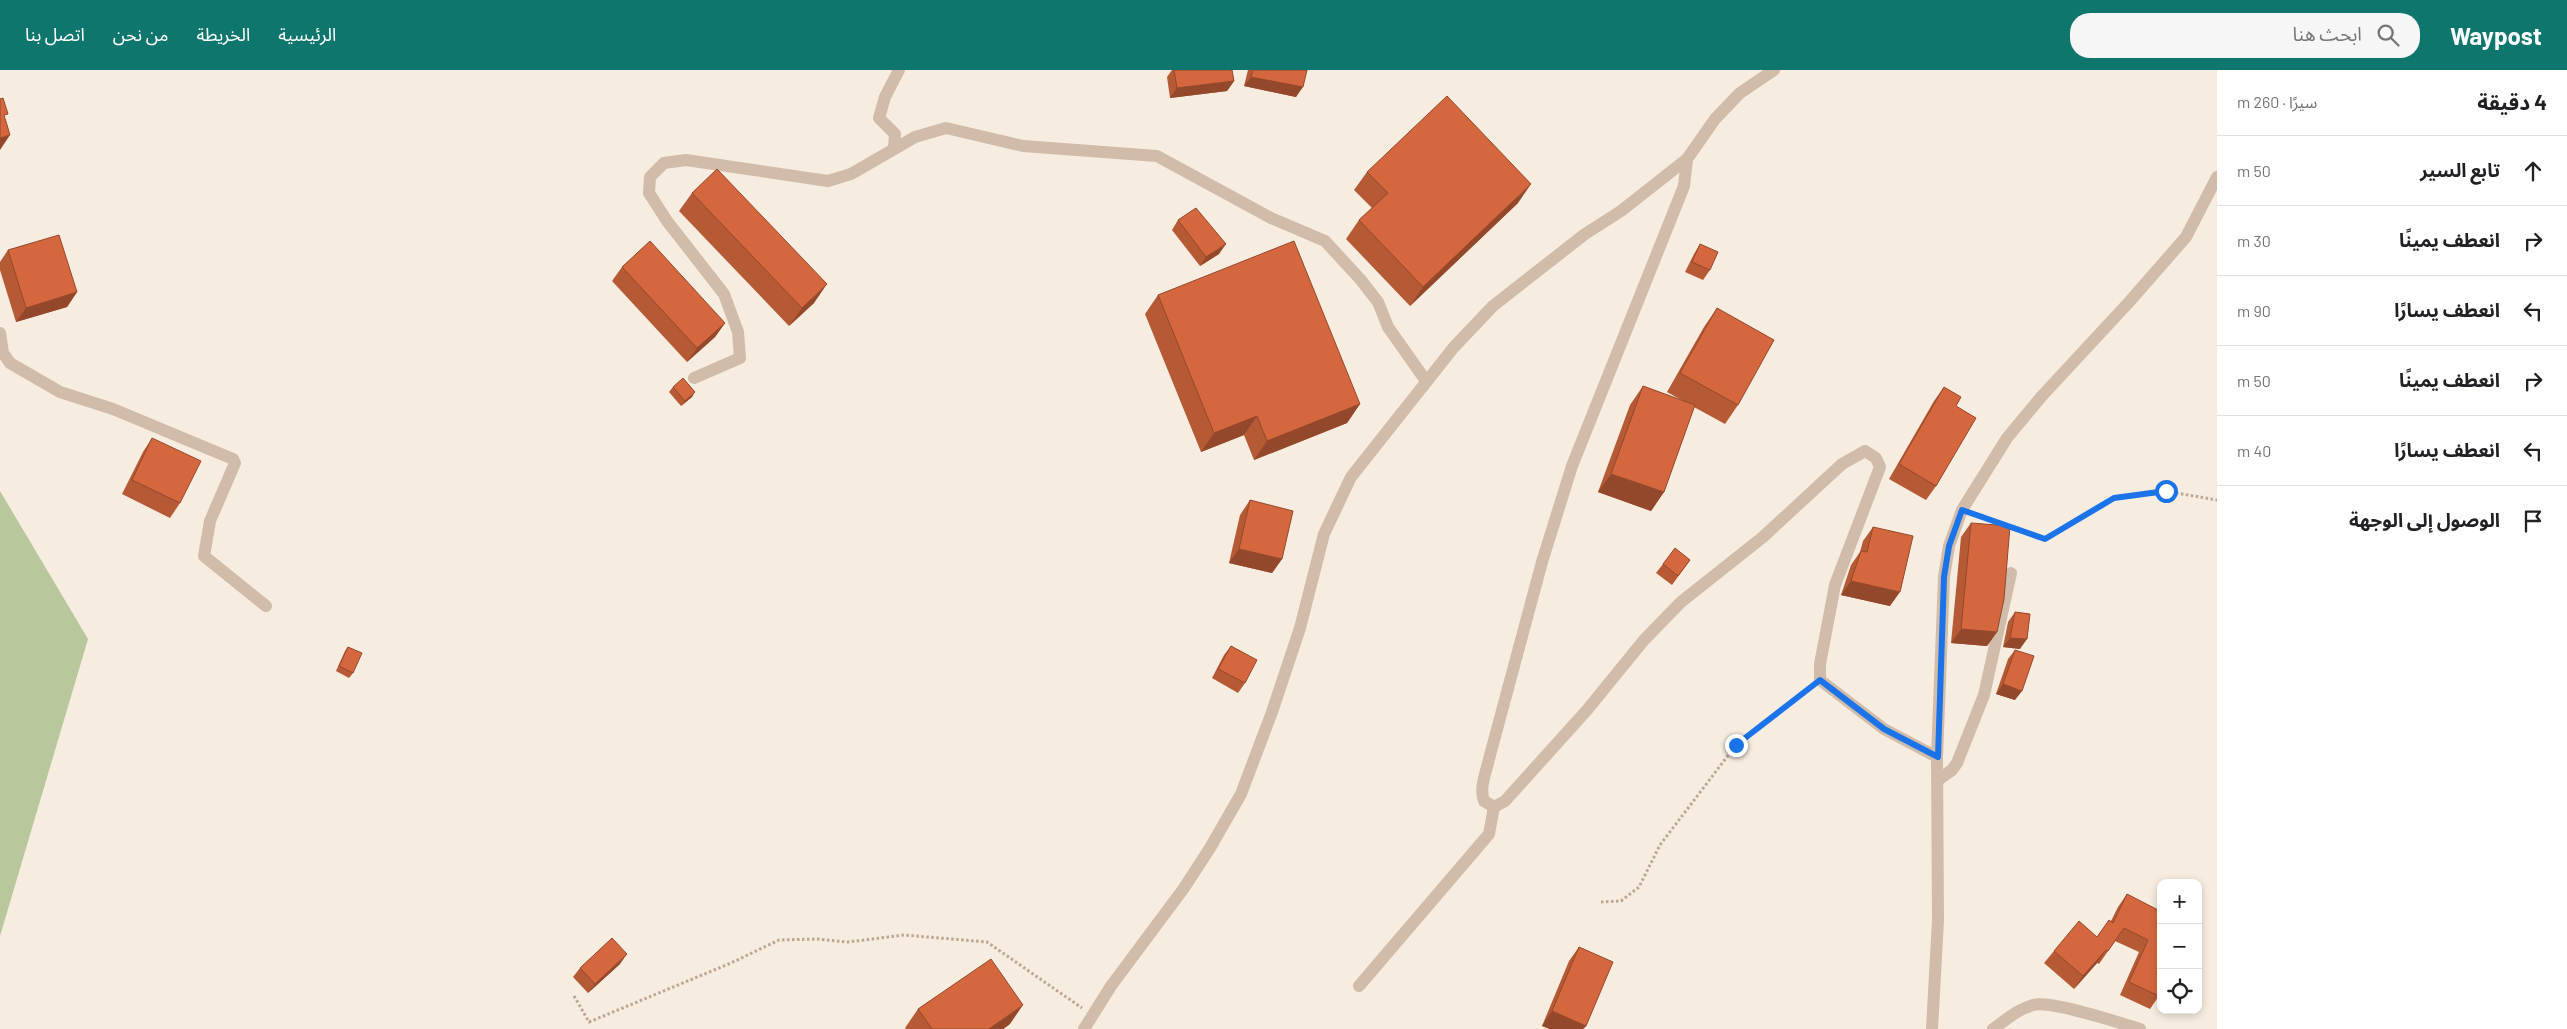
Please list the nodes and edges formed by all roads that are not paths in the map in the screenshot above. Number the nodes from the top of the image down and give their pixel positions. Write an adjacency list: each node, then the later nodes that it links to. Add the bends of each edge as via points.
1 (899, 70): 3 (street, via 885,97 879,118 895,134)
2 (1774, 70): 4 (street, via 1740,93)
3 (894, 148): 7 (street, via 851,174 828,181 686,160 664,163 650,177 649,193 666,221 724,294 738,332 740,358); 8 (street, via 915,137 946,128 1023,146 1157,156 1271,218 1325,241 1378,302 1388,327)
4 (1687, 159): 8 (street, via 1493,306); 13 (street, via 1684,186 1572,466 1542,562 1483,782 1484,801)
5 (2217, 177): 11 (street, via 2186,237 2040,397 2007,438 1962,510 1949,546 1944,577)
6 (0, 333): 10 (street, via 3,353 10,363 60,392 113,409 233,459 235,463 210,522 204,556)
7 (694, 378)
8 (1426, 381): 15 (street, via 1351,477 1324,534 1300,628 1241,794 1189,880 1111,986)
9 (2011, 573): 12 (street, via 1984,694 1957,763)
10 (266, 606)
11 (1938, 757): 12 (street); 13 (street, via 1884,729 1820,680 1835,585 1879,472 1879,463 1869,452 1860,453 1842,464 1763,537 1681,602 1644,640 1505,801)
12 (1938, 780): 16 (street, via 1938,920)
13 (1494, 807): 14 (street, via 1489,834)
14 (1359, 986)
15 (1084, 1029)
16 (1932, 1029)
17 (1993, 1029): 18 (street, via 2035,1004 2056,1006)
18 (2140, 1029)

